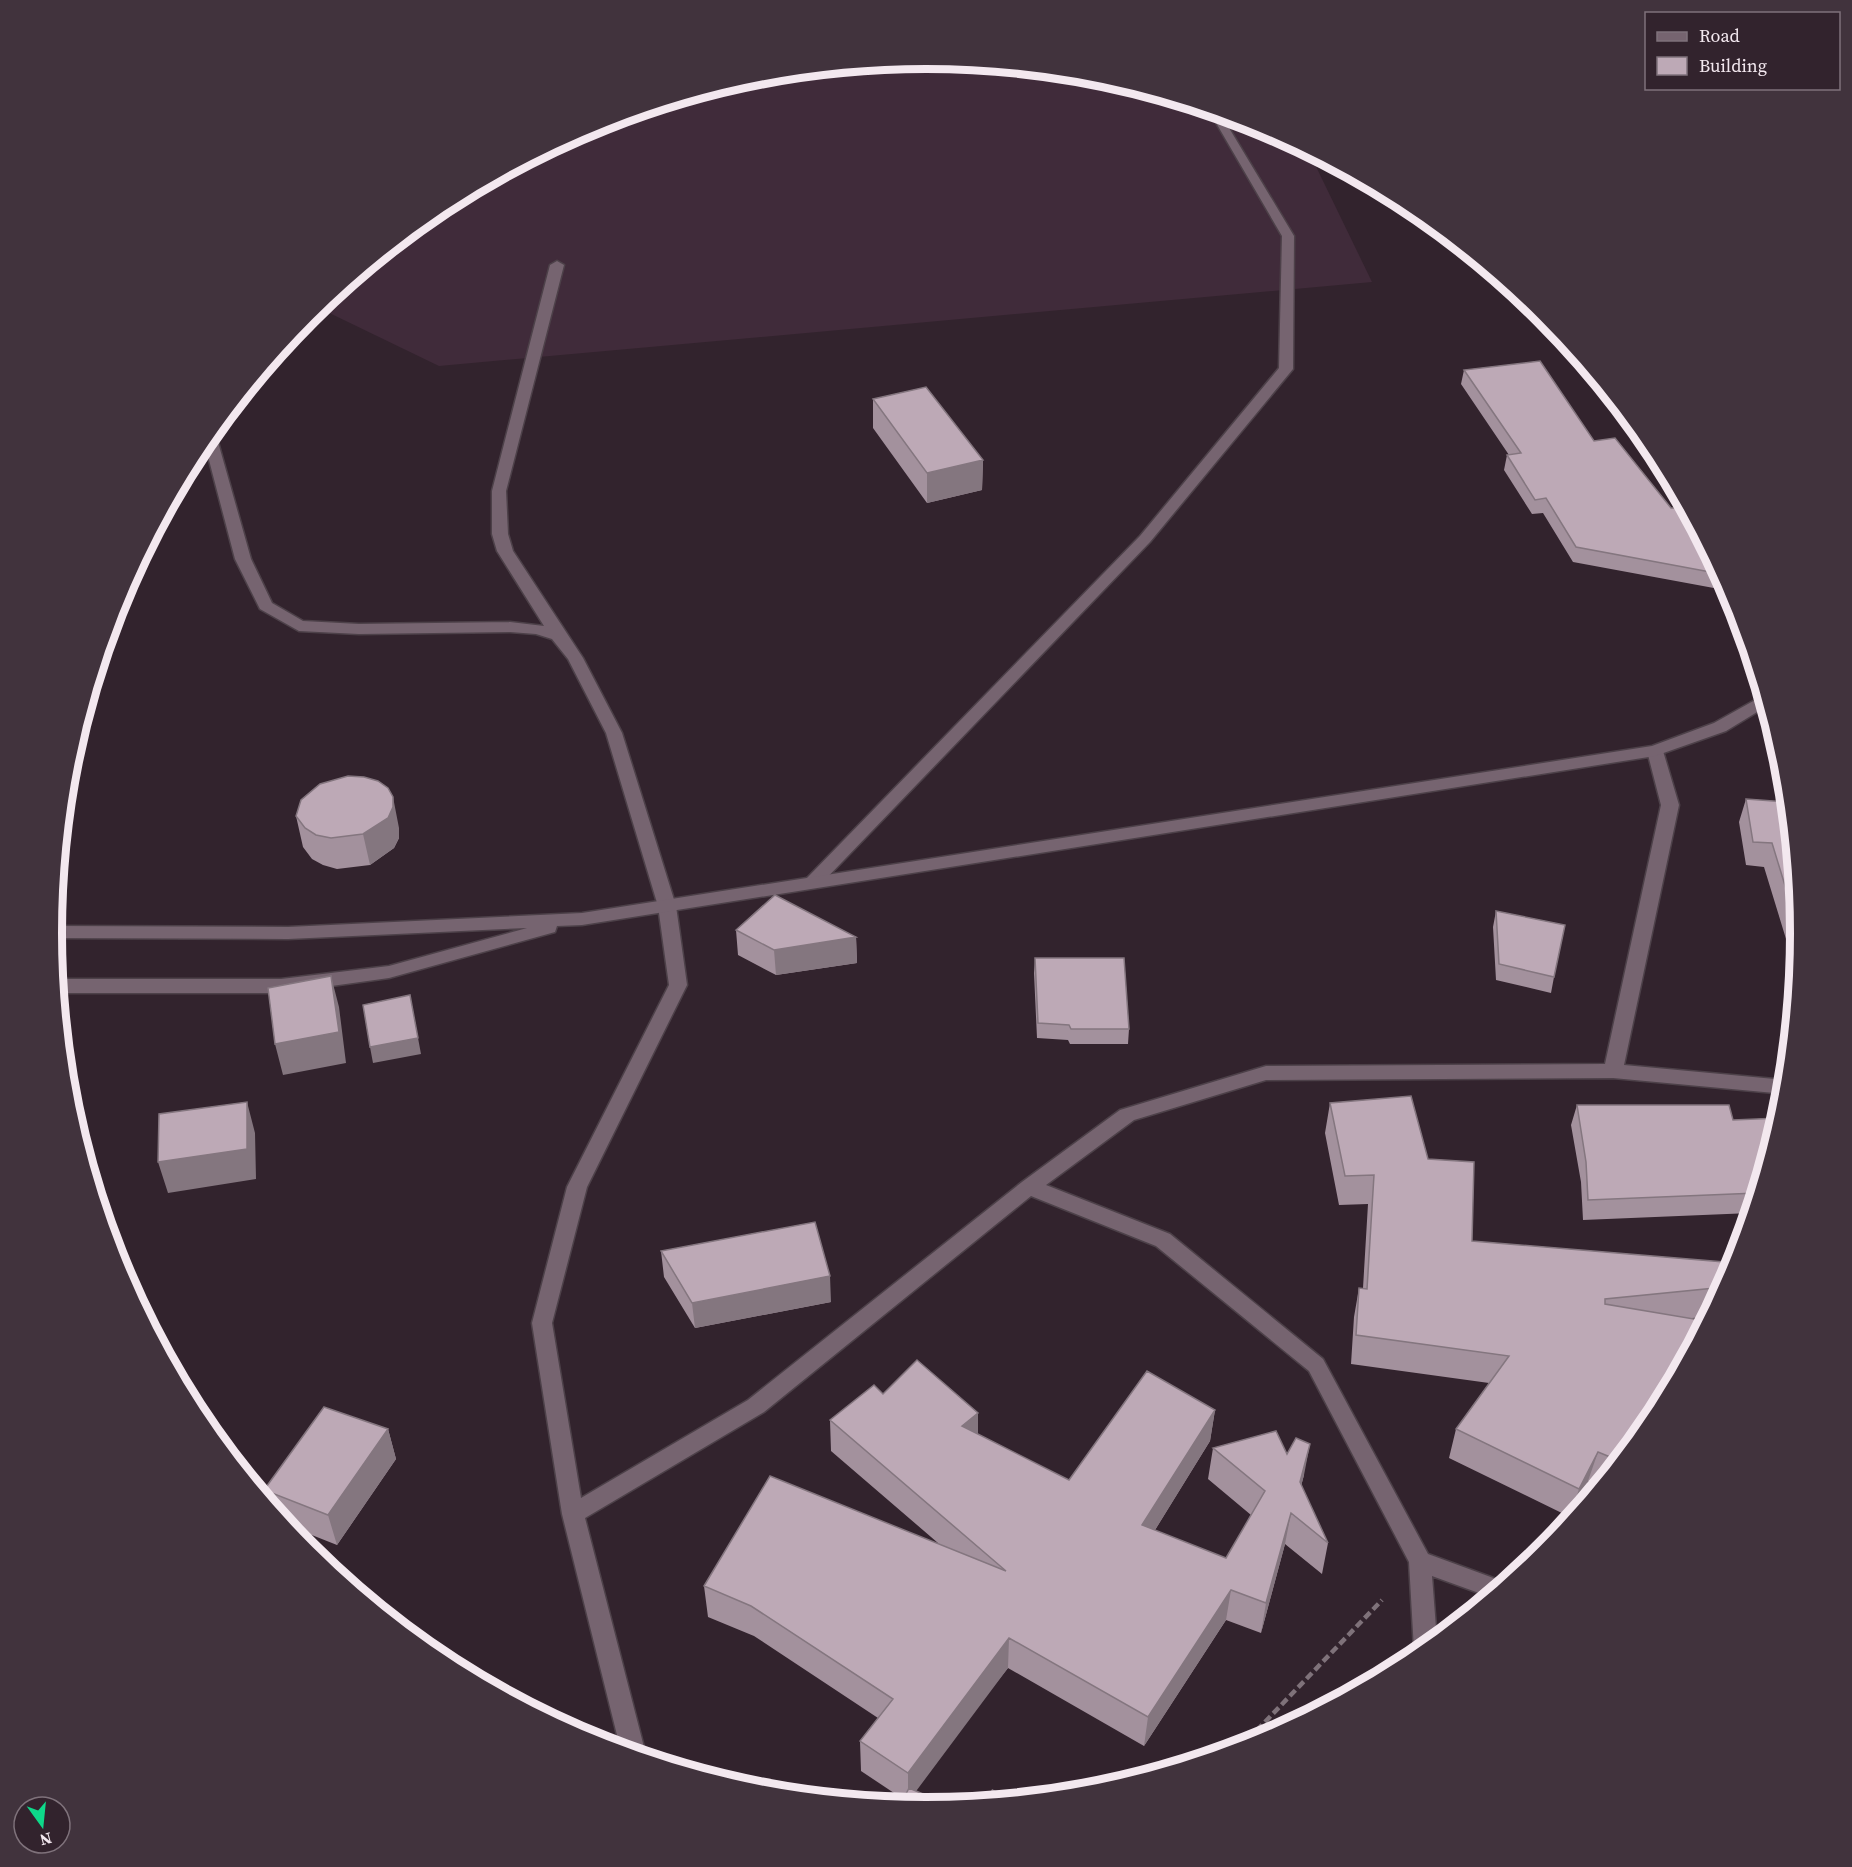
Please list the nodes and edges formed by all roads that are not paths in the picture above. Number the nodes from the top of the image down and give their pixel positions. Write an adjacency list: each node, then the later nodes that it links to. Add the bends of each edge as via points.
1 (1219, 121): 7 (street, via 1288,236 1286,369 1145,539)
2 (557, 265): 4 (street, via 499,491 498,515 506,551)
3 (212, 446): 4 (street, via 243,559 266,606 298,626 510,627 538,629)
4 (558, 636): 8 (street, via 575,658 614,733)
5 (1759, 704): 6 (street, via 1720,727)
6 (1655, 751): 7 (street); 12 (street, via 1670,805)
7 (812, 883): 8 (street)
8 (667, 906): 9 (street); 15 (street, via 678,986 577,1187 542,1323)
9 (582, 919): 10 (street, via 288,933); 11 (street, via 389,972 281,986)
10 (62, 932)
11 (63, 986)
12 (1613, 1071): 13 (street); 14 (street, via 1266,1073 1127,1115)
13 (1777, 1086)
14 (1029, 1187): 15 (street, via 756,1406); 16 (street, via 1163,1240 1316,1365)
15 (573, 1514): 19 (street)
16 (1420, 1561): 17 (street); 18 (street)
17 (1491, 1587)
18 (1425, 1638)
19 (632, 1746)

